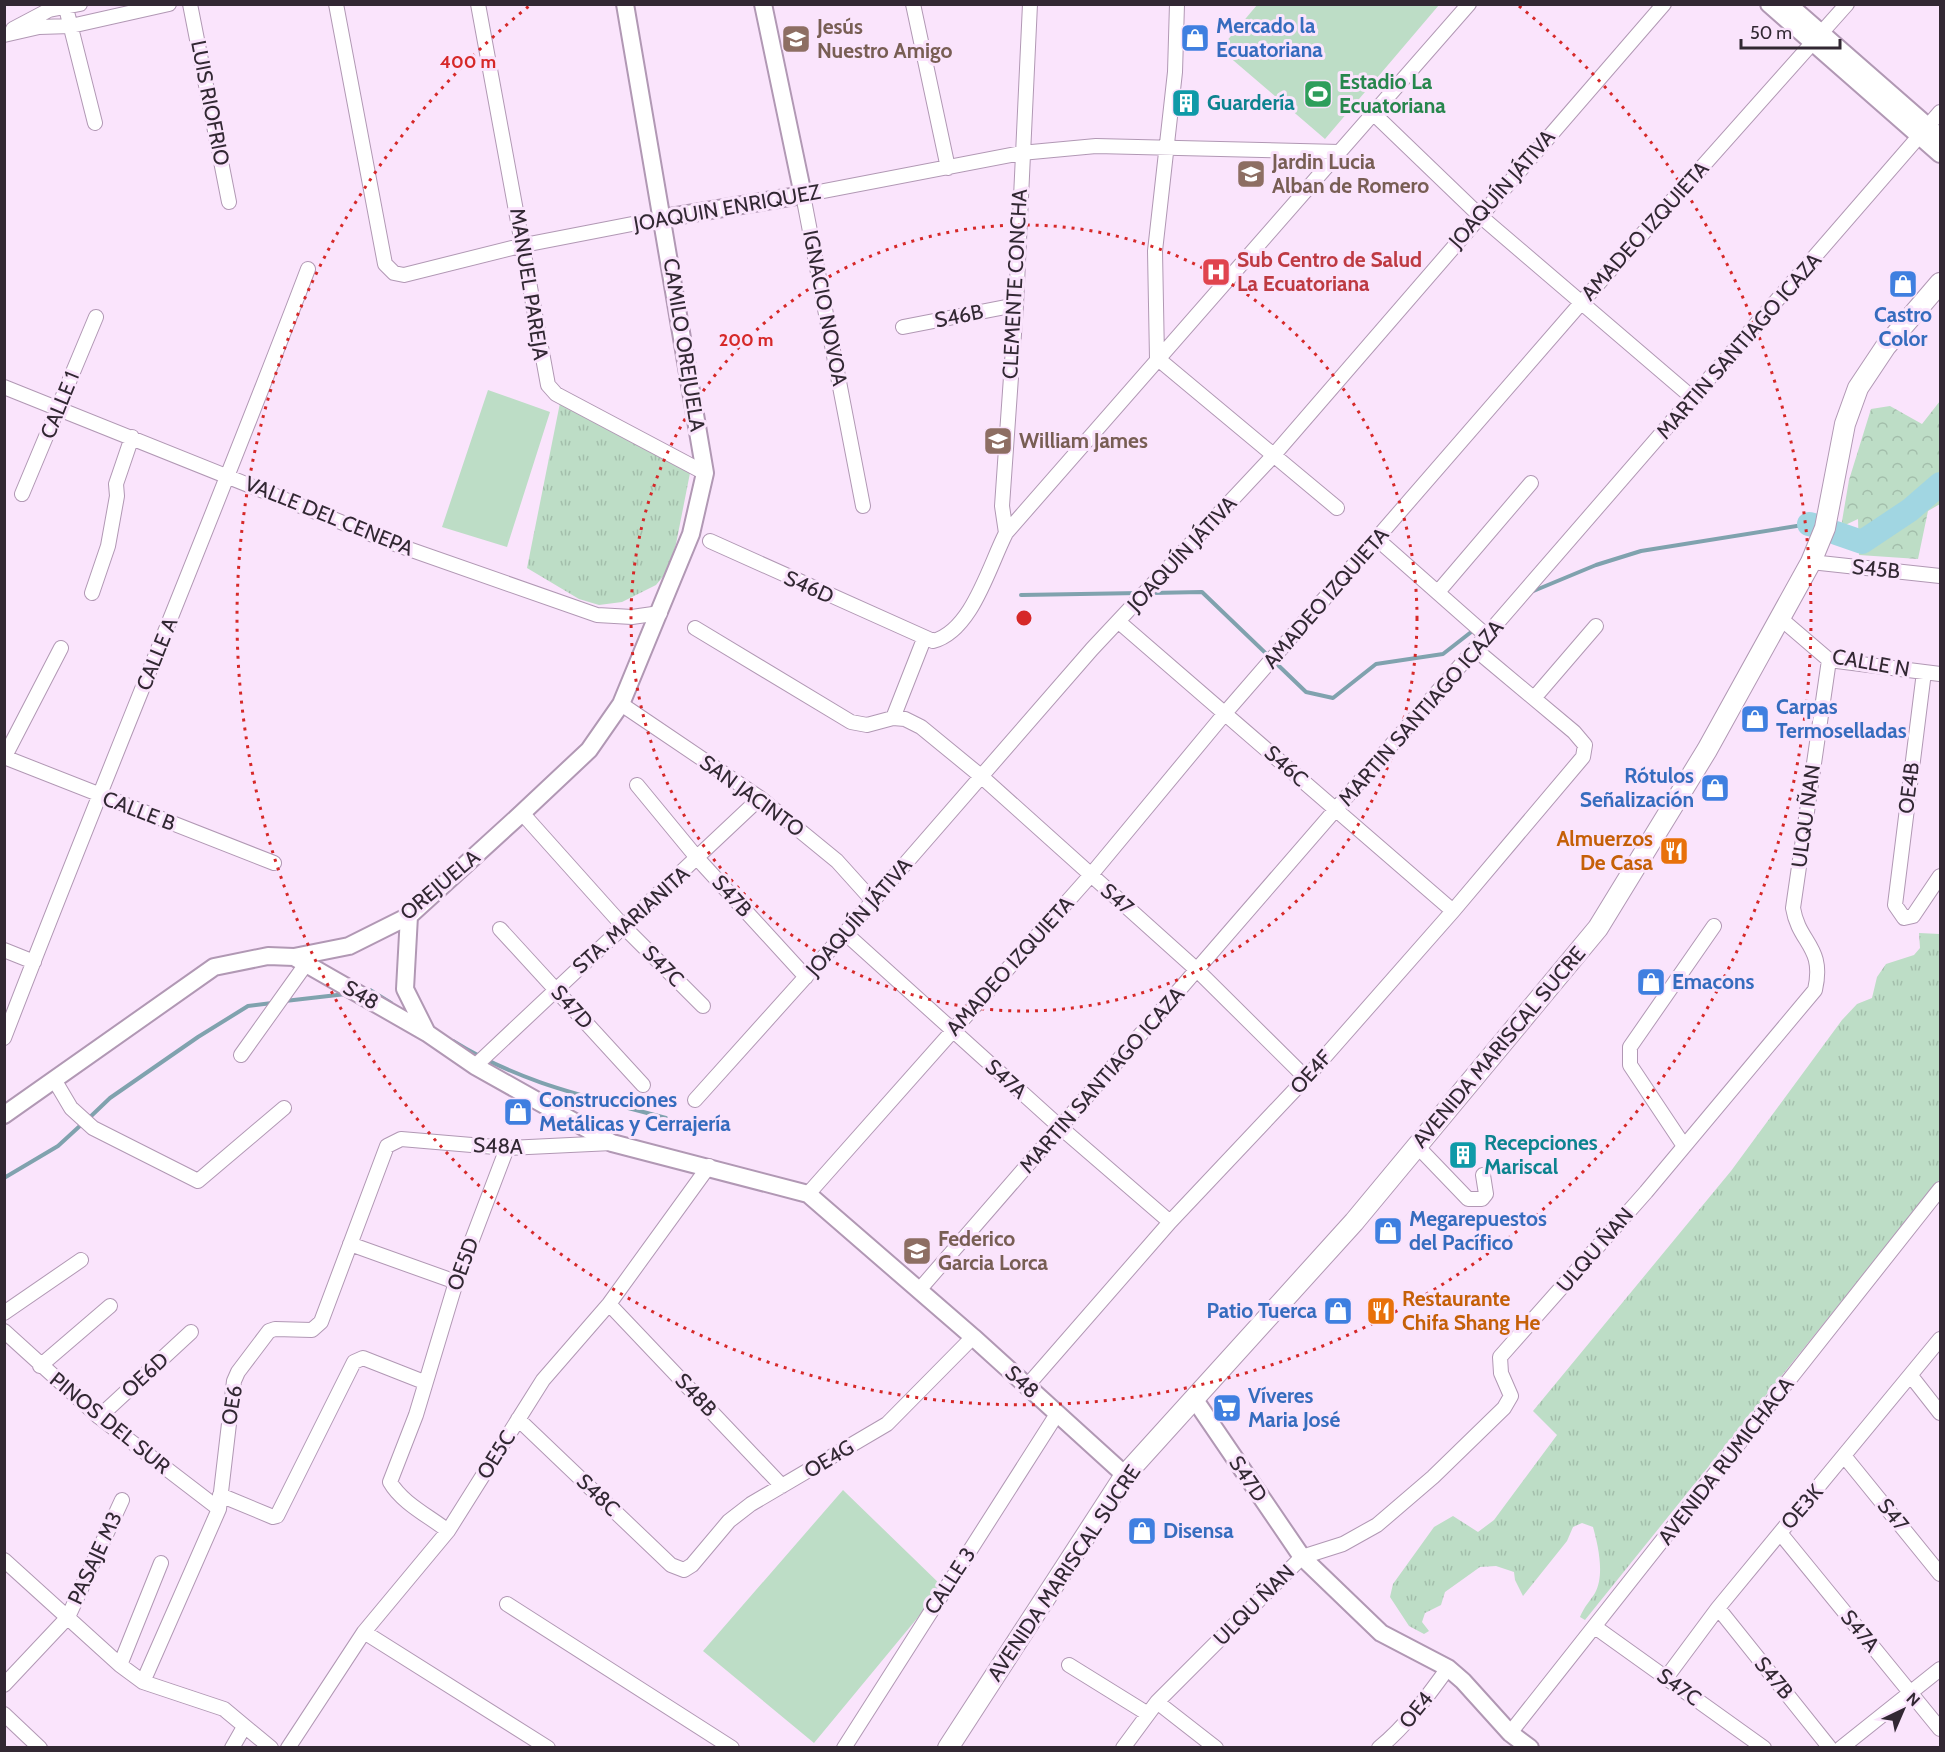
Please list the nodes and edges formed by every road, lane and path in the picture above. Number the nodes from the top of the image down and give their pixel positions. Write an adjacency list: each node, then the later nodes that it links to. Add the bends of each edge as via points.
1 (81, 4): 16 (street)
2 (169, 4): 17 (street)
3 (190, 4): 30 (street, LUIS RIOFRIO)
4 (336, 4): 33 (street, JOAQUIN ENRIQUEZ, via 385,264 393,273 404,275)
5 (478, 4): 33 (street, MANUEL PAREJA)
6 (625, 4): 32 (street, CAMILO OREJUELA)
7 (764, 4): 29 (street, IGNACIO NOVOA)
8 (913, 4): 28 (street)
9 (1030, 4): 26 (street, CLEMENTE CONCHA)
10 (1177, 4): 24 (street)
11 (1469, 4): 21 (street)
12 (1664, 4): 31 (street, JOAQUÍN JÁTIVA)
13 (1769, 4): 19 (street)
14 (1788, 4): 19 (street)
15 (1847, 4): 19 (street, AMADEO IZQUIETA)
16 (65, 6): 17 (street); 18 (street, via 33,17)
17 (71, 26): 18 (street, via 39,27); 22 (street)
18 (4, 35)
19 (1817, 38): 23 (street); 36 (street, AMADEO IZQUIETA)
20 (1941, 112): 23 (street, MARTIN SANTIAGO ICAZA)
21 (1374, 114): 25 (street); 31 (street)
22 (95, 123)
23 (1930, 133): 27 (street); 42 (street, MARTIN SANTIAGO ICAZA)
24 (1167, 147): 25 (street, JOAQUIN ENRIQUEZ); 26 (street, JOAQUIN ENRIQUEZ, via 1096,146); 40 (street, via 1155,251)
25 (1340, 152): 40 (street)
26 (1021, 153): 28 (street, JOAQUIN ENRIQUEZ); 37 (street, CLEMENTE CONCHA)
27 (1941, 154)
28 (948, 168): 29 (street, JOAQUIN ENRIQUEZ)
29 (803, 195): 32 (street, JOAQUIN ENRIQUEZ); 50 (street, IGNACIO NOVOA)
30 (230, 202)
31 (1479, 215): 36 (street); 45 (street, JOAQUÍN JÁTIVA)
32 (663, 218): 33 (street, JOAQUIN ENRIQUEZ); 46 (street, CAMILO OREJUELA)
33 (524, 245): 46 (street, MANUEL PAREJA, via 548,385 556,394)
34 (308, 269): 47 (street, CALLE A)
35 (1941, 283): 55 (main road, AVENIDA MARISCAL SUCRE, via 1886,346 1858,388 1845,424 1825,528)
36 (1581, 303): 42 (street); 53 (street, AMADEO IZQUIETA)
37 (1016, 306): 39 (street, S46B); 52 (street, CLEMENTE CONCHA, via 1002,507)
38 (96, 317): 43 (street, CALLE 1)
39 (903, 327)
40 (1157, 357): 45 (street); 52 (street, via 1136,387)
41 (4, 387): 43 (street, VALLE DEL CENEPA)
42 (1694, 399): 64 (street, MARTIN SANTIAGO ICAZA)
43 (59, 408): 44 (street, VALLE DEL CENEPA); 49 (street, CALLE 1)
44 (132, 437): 47 (street, VALLE DEL CENEPA); 58 (street, via 116,484 108,546)
45 (1273, 456): 51 (street); 61 (street, JOAQUÍN JÁTIVA)
46 (705, 473): 59 (street, OREJUELA, via 691,534)
47 (230, 476): 59 (street, VALLE DEL CENEPA, via 403,547 597,615 632,617); 78 (street, CALLE A)
48 (1531, 483): 57 (street)
49 (22, 494)
50 (863, 506)
51 (1337, 508)
52 (1006, 533): 65 (street, via 960,624 945,638)
53 (1377, 539): 57 (street); 73 (street, AMADEO IZQUIETA)
54 (710, 542): 65 (street, S46D)
55 (1810, 562): 56 (street, S45B); 60 (main road, AVENIDA MARISCAL SUCRE)
56 (1941, 576)
57 (1438, 592): 64 (street)
58 (92, 593)
59 (660, 613): 72 (street, OREJUELA)
60 (1780, 618): 68 (street, CALLE N); 114 (main road, AVENIDA MARISCAL SUCRE, via 1707,750 1598,928)
61 (1119, 621): 73 (street, S46C); 76 (street, JOAQUÍN JÁTIVA)
62 (1596, 626): 71 (street)
63 (695, 628): 74 (street, via 851,722 867,725)
64 (1483, 632): 67 (street, MARTIN SANTIAGO ICAZA)
65 (924, 639): 74 (street)
66 (61, 648): 75 (street)
67 (1476, 650): 71 (street); 80 (street, MARTIN SANTIAGO ICAZA)
68 (1829, 660): 69 (street, CALLE N); 115 (street, ULQU ÑAN, via 1793,908 1818,961 1815,990)
69 (1924, 672): 70 (street, CALLE N); 85 (street, OE4B, via 1895,905 1904,918 1913,916)
70 (1941, 674)
71 (1535, 697): 87 (street, OE4F, via 1574,732 1586,750)
72 (621, 704): 79 (street, SAN JACINTO); 81 (street, OREJUELA, via 589,750)
73 (1226, 712): 80 (street, S46C); 84 (street, AMADEO IZQUIETA)
74 (893, 718): 76 (street, S47, via 921,727)
75 (5, 758): 78 (street, CALLE B)
76 (982, 777): 84 (street, S47); 86 (street, JOAQUÍN JÁTIVA)
77 (637, 785): 82 (street, S47B)
78 (99, 795): 83 (street, CALLE B); 95 (street, CALLE A)
79 (760, 798): 82 (street, STA. MARIANITA); 86 (street, SAN JACINTO, via 837,861)
80 (1336, 812): 87 (street, S46C); 96 (street, MARTIN SANTIAGO ICAZA)
81 (522, 813): 88 (street, OREJUELA); 90 (street, S47C)
82 (698, 859): 90 (street, STA. MARIANITA); 97 (street, S47B)
83 (274, 863)
84 (1090, 876): 96 (street, S47); 100 (street, AMADEO IZQUIETA)
85 (1941, 876)
86 (873, 901): 92 (street, JOAQUÍN JÁTIVA)
87 (1453, 911): 105 (street, OE4F)
88 (409, 916): 94 (street, OREJUELA, via 349,946); 101 (street, via 405,990)
89 (1714, 926): 115 (street, via 1630,1047 1628,1056 1630,1065)
90 (624, 927): 98 (street, STA. MARIANITA); 99 (street, S47C)
91 (500, 929): 98 (street, S47D)
92 (845, 933): 97 (street, JOAQUÍN JÁTIVA); 100 (street, S47A)
93 (4, 950): 95 (street)
94 (300, 961): 101 (street, S48); 103 (street); 106 (street, OREJUELA, via 268,956 214,967)
95 (34, 962): 102 (street, CALLE A)
96 (1197, 970): 105 (street, S47); 111 (street, MARTIN SANTIAGO ICAZA)
97 (806, 977): 108 (street, JOAQUÍN JÁTIVA)
98 (555, 989): 104 (street, STA. MARIANITA); 107 (street, S47D)
99 (703, 1006)
100 (953, 1031): 111 (street, S47A); 120 (street, AMADEO IZQUIETA)
101 (427, 1033): 104 (street, S48)
102 (4, 1038)
103 (241, 1055)
104 (475, 1066): 112 (street, S48)
105 (1306, 1078): 121 (street, OE4F)
106 (55, 1081): 109 (street, via 71,1108 93,1128 198,1181); 110 (street, OREJUELA)
107 (643, 1085)
108 (695, 1100)
109 (284, 1108)
110 (4, 1115)
111 (1060, 1128): 121 (street, S47A); 125 (street, MARTIN SANTIAGO ICAZA)
112 (612, 1143): 116 (street, S48A); 117 (street, S48)
113 (387, 1146): 116 (street, S48A, via 401,1139); 122 (street, OE6)
114 (1417, 1146): 118 (street, via 1468,1199 1482,1199 1486,1194); 137 (main road, AVENIDA MARISCAL SUCRE)
115 (1684, 1146): 149 (street, ULQU ÑAN, via 1500,1357 1501,1373 1511,1396 1504,1408 1377,1525 1343,1544)
116 (507, 1148): 124 (street, OE5D)
117 (709, 1166): 120 (street, S48); 126 (street, OE5C)
118 (1483, 1175)
119 (1941, 1189): 157 (street, AVENIDA RUMICHACA)
120 (808, 1194): 125 (street, S48)
121 (1170, 1222): 136 (street, OE4F)
122 (350, 1244): 124 (street); 146 (street, OE6, via 317,1327 269,1331 238,1372)
123 (81, 1260): 128 (street)
124 (456, 1282): 135 (street, OE5D)
125 (920, 1289): 131 (street, S48)
126 (609, 1304): 141 (street, OE5C, via 549,1373); 144 (street, S48B)
127 (110, 1306): 133 (street)
128 (4, 1312)
129 (4, 1331): 133 (street, PINOS DEL SUR)
130 (191, 1332): 140 (street, OE6D)
131 (974, 1337): 136 (street, S48); 144 (street, OE4G, via 887,1424)
132 (1941, 1339): 134 (street, OE3K)
133 (40, 1366): 140 (street, PINOS DEL SUR)
134 (1911, 1376): 138 (street); 142 (street, OE3K)
135 (424, 1382): 146 (street, PINOS DEL SUR, via 358,1359 277,1516); 147 (street, OE5D, via 416,1415 390,1482 394,1490)
136 (1027, 1386): 139 (street, S48)
137 (1195, 1400): 143 (main road, AVENIDA MARISCAL SUCRE); 149 (street, S47D)
138 (1941, 1413)
139 (1057, 1414): 143 (street, S48); 179 (street, CALLE 3)
140 (99, 1418): 146 (street, PINOS DEL SUR)
141 (518, 1419): 147 (street, OE5C); 152 (street, S48C)
142 (1845, 1457): 148 (street, OE3K); 153 (street, S47)
143 (1125, 1475): 180 (main road, AVENIDA MARISCAL SUCRE)
144 (782, 1486): 152 (street, OE4G, via 729,1521 692,1565)
145 (122, 1500): 156 (street, PASAJE M3)
146 (219, 1502): 164 (street, OE6)
147 (448, 1531): 158 (street, OE5C)
148 (1780, 1533): 155 (street, OE3K); 166 (street, S47A)
149 (1302, 1557): 161 (street, S47D, via 1381,1633); 167 (street, ULQU ÑAN)
150 (4, 1560): 156 (street)
151 (161, 1563): 159 (street)
152 (679, 1569)
153 (1941, 1574)
154 (507, 1604): 178 (street)
155 (1718, 1608): 163 (street, OE3K); 186 (street, S47B)
156 (68, 1617): 159 (street); 165 (street, PASAJE M3)
157 (1595, 1627): 163 (street, S47C); 172 (street, AVENIDA RUMICHACA)
158 (364, 1632): 176 (street, OE5C); 177 (street)
159 (120, 1665): 164 (street)
160 (1069, 1665): 168 (street)
161 (1448, 1668): 172 (street, S47D, via 1464,1681); 183 (street, OE4, via 1396,1734)
162 (1941, 1669): 166 (street)
163 (1666, 1677): 185 (street, S47C)
164 (143, 1682): 170 (street, via 224,1709)
165 (4, 1685)
166 (1910, 1693): 171 (street, S47A); 187 (street)
167 (1157, 1702): 168 (street, ULQU ÑAN); 182 (street)
168 (1148, 1713): 181 (street, ULQU ÑAN)
169 (4, 1714): 173 (street)
170 (244, 1727): 174 (street); 175 (street)
171 (1941, 1729)
172 (1508, 1740): 184 (street)
173 (40, 1748)
174 (232, 1748)
175 (271, 1748)
176 (288, 1748)
177 (548, 1748)
178 (732, 1748)
179 (844, 1748)
180 (948, 1748)
181 (1123, 1748)
182 (1216, 1748)
183 (1379, 1748)
184 (1530, 1748)
185 (1764, 1748)
186 (1830, 1748)
187 (1841, 1748)

